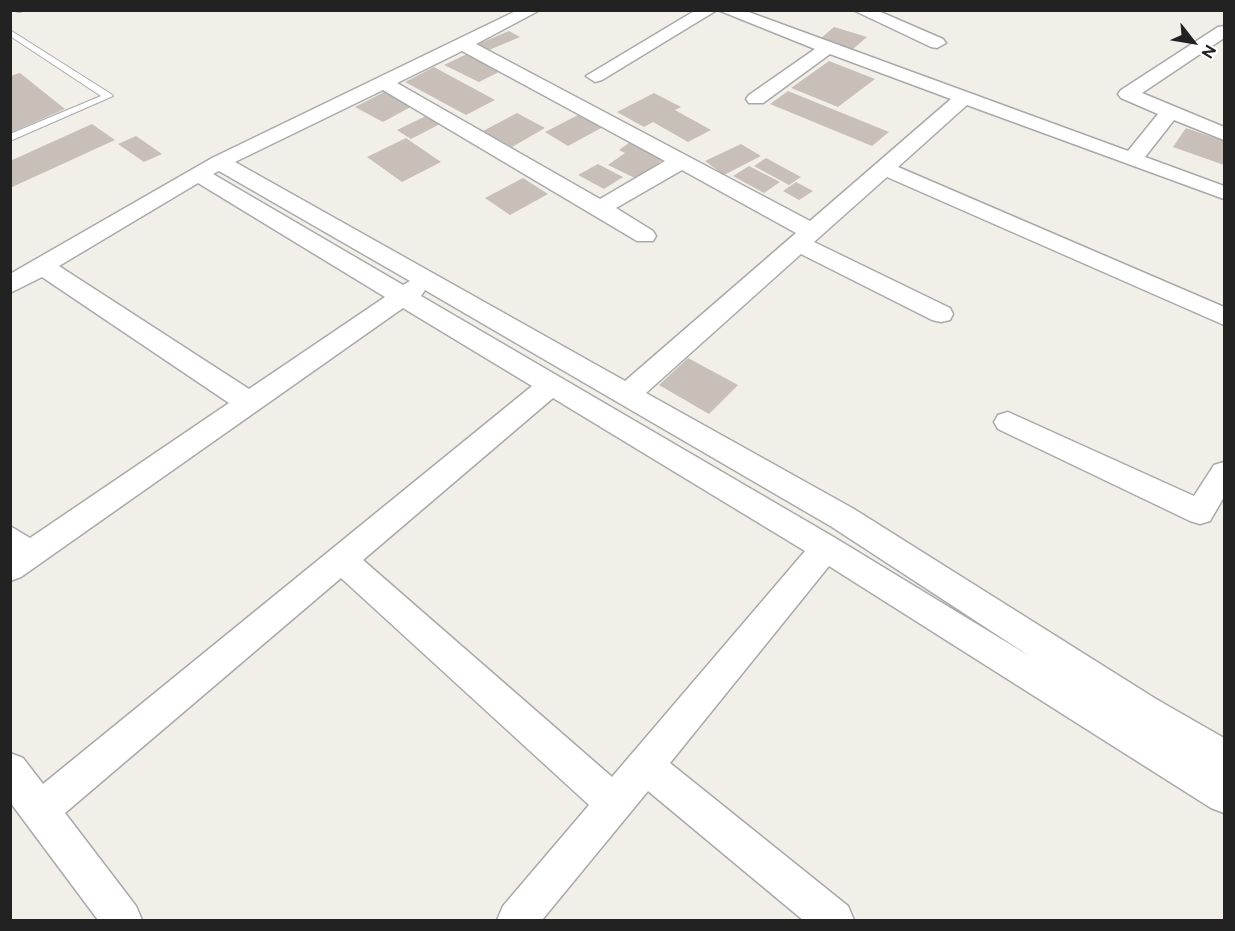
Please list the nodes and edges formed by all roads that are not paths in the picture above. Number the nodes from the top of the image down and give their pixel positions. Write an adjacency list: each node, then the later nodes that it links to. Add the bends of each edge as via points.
1 (12, 10): 2 (lane)
2 (20, 10)
3 (532, 10): 10 (street)
4 (709, 10): 12 (street)
5 (726, 10): 11 (street)
6 (861, 10): 9 (street)
7 (1224, 31): 16 (street, via 1128,94)
8 (10, 32): 18 (lane, via 108,96)
9 (937, 43)
10 (462, 44): 13 (street); 20 (street)
11 (827, 48): 14 (street); 15 (street)
12 (595, 76)
13 (383, 82): 21 (street); 24 (street)
14 (756, 99)
15 (962, 99): 19 (street); 22 (street)
16 (1170, 112): 17 (street); 19 (street)
17 (1224, 134)
18 (10, 138)
19 (1131, 160): 23 (street)
20 (685, 164): 24 (street, via 674,164 606,205); 26 (street)
21 (209, 168): 27 (street); 28 (street); 30 (street)
22 (884, 168): 26 (street); 32 (street)
23 (1224, 193)
24 (596, 206): 25 (street)
25 (645, 236)
26 (805, 238): 31 (street); 34 (street)
27 (42, 266): 29 (street); 35 (street)
28 (426, 280): 30 (street); 34 (street)
29 (10, 285)
30 (402, 297): 33 (street); 35 (street)
31 (941, 314)
32 (1224, 317)
33 (551, 385): 38 (street); 40 (street)
34 (627, 395): 41 (street, via 843,518)
35 (250, 403): 39 (street)
36 (1008, 422): 37 (street, via 1200,512)
37 (1222, 482)
38 (826, 548): 41 (street); 43 (street)
39 (17, 554)
40 (342, 558): 46 (street); 47 (street)
41 (1138, 724): 42 (street); 45 (street)
42 (1224, 757)
43 (646, 766): 46 (street); 50 (street)
44 (10, 771): 47 (street)
45 (1224, 795)
46 (614, 803): 49 (street)
47 (40, 810): 48 (street)
48 (122, 921)
49 (517, 921)
50 (834, 921)

